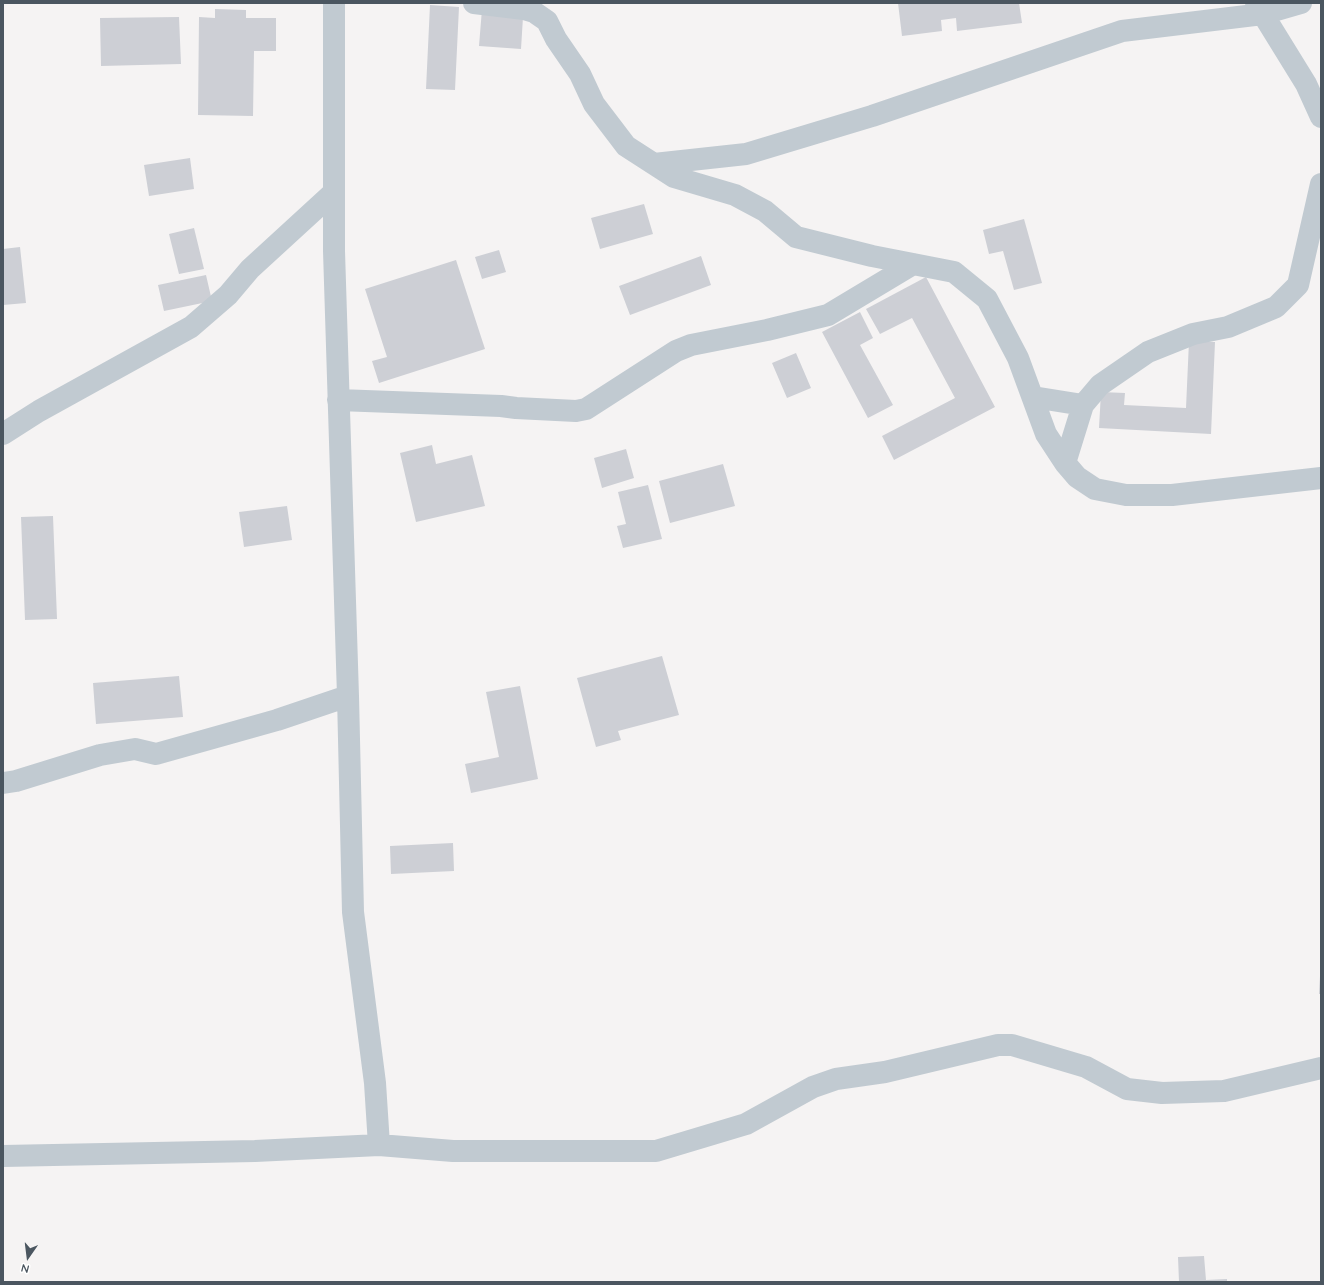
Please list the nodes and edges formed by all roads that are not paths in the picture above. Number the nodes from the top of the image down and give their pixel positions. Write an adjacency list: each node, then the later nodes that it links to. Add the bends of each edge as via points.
1 (334, 3): 8 (street)
2 (474, 3): 6 (street, via 524,9 547,21 580,74 594,104 626,146)
3 (1301, 3): 4 (street)
4 (1259, 8): 5 (street, via 1306,84); 6 (street, via 1122,31 872,116 746,154)
5 (1321, 117)
6 (654, 164): 9 (street, via 674,177 735,195 764,211 796,237)
7 (1321, 184): 12 (street, via 1298,285 1276,307 1228,327 1194,334 1148,352 1100,385)
8 (334, 192): 11 (street); 13 (street, via 250,269 228,295 191,327)
9 (913, 264): 10 (street, via 954,272 987,299 1018,358); 11 (street, via 828,315 681,349 586,409 576,411)
10 (1033, 397): 12 (street); 14 (street, via 1046,434)
11 (338, 400): 16 (street)
12 (1084, 405): 14 (street)
13 (3, 434)
14 (1065, 463): 15 (street, via 1077,477 1095,489 1126,495 1172,495)
15 (1321, 478)
16 (348, 696): 17 (street, via 277,720 156,754 135,749 100,755); 19 (street, via 353,912 375,1083)
17 (3, 783)
18 (1321, 1068): 19 (street, via 1224,1092 1162,1093 1127,1089 1086,1067 1012,1045 998,1045 885,1072 836,1079 813,1087 746,1124 656,1151 453,1151)
19 (379, 1145): 20 (street, via 255,1151)
20 (3, 1156)

